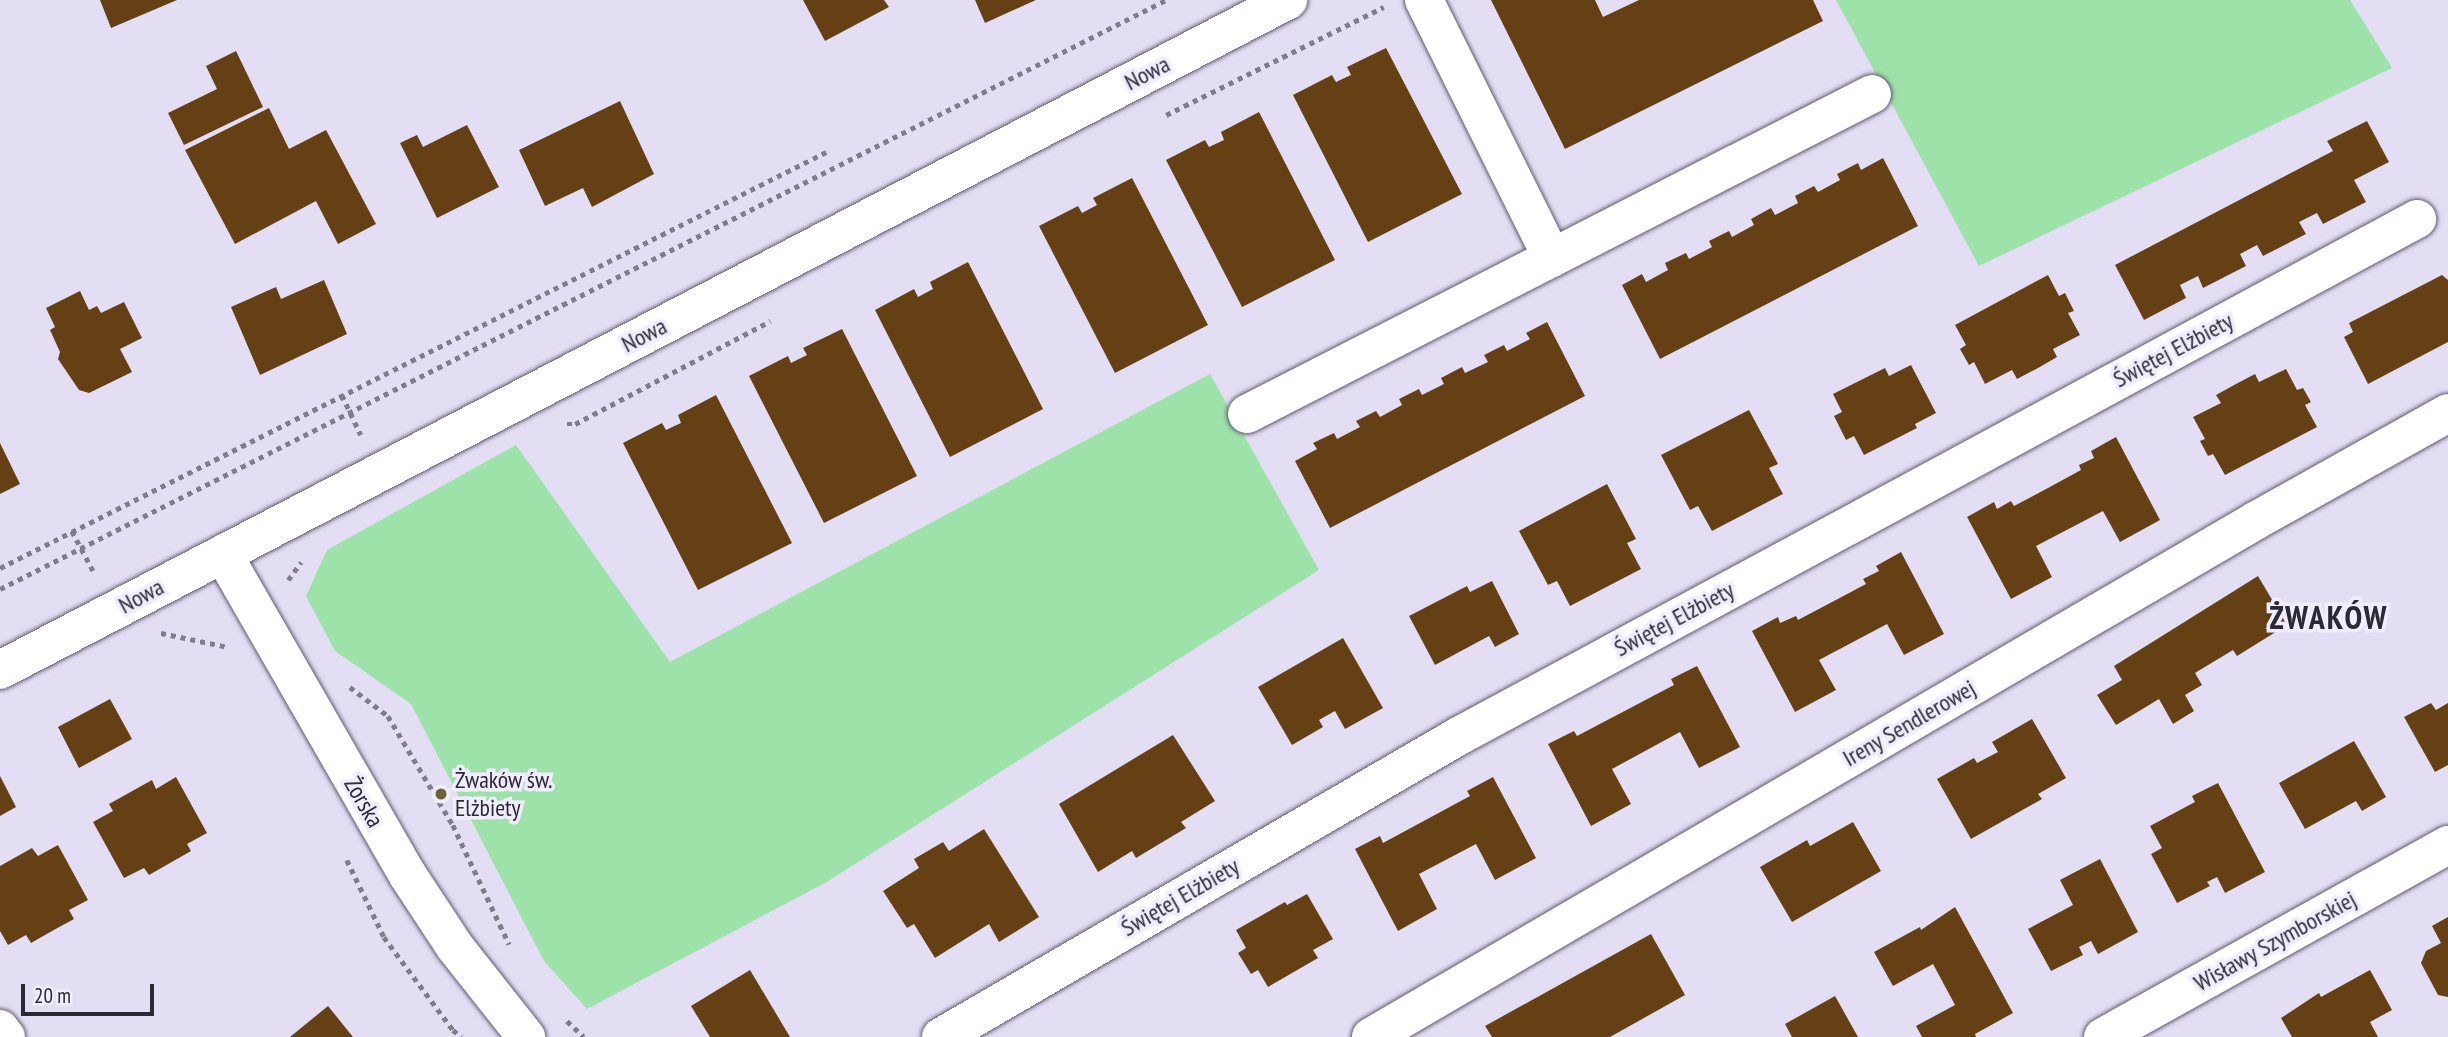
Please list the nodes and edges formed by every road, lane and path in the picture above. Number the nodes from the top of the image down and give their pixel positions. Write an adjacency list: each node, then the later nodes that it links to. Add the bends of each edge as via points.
1 (1166, 0): 9 (path)
2 (1288, 0): 16 (street, Nowa)
3 (1424, 0): 7 (street)
4 (1872, 94): 7 (street)
5 (826, 152): 8 (path)
6 (2417, 219): 33 (street, Świętej Elżbiety, via 1457,737)
7 (1552, 258): 11 (street)
8 (342, 395): 9 (path); 13 (path)
9 (351, 412): 12 (path); 14 (path)
10 (2448, 413): 34 (street, Ireny Sendlerowej)
11 (1247, 414)
12 (366, 445)
13 (72, 531): 14 (path); 17 (path)
14 (81, 548): 19 (path); 20 (path)
15 (309, 550): 18 (path)
16 (222, 554): 20 (street, Nowa); 31 (street, Żorska, via 407,874 455,947)
17 (0, 568)
18 (286, 583)
19 (0, 589)
20 (114, 610): 21 (path, via 129,637 143,629); 22 (street, Nowa)
21 (233, 648)
22 (0, 670)
23 (345, 683): 26 (path, via 388,716 453,825)
24 (2448, 845): 35 (street, Wisławy Szymborskiej)
25 (342, 851): 30 (path, via 384,936)
26 (512, 951)
27 (565, 1019): 32 (path)
28 (0, 1029): 29 (street)
29 (6, 1037)
30 (462, 1037)
31 (526, 1037)
32 (584, 1037)
33 (941, 1037)
34 (1371, 1037)
35 (2103, 1037)

